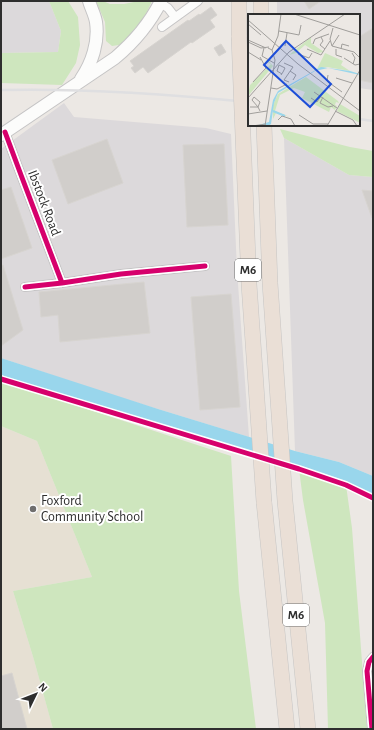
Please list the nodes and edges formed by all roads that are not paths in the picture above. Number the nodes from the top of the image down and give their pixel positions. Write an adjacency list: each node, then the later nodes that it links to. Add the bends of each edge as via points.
1 (89, 1): 9 (main road, via 96,21 96,39 91,60)
2 (198, 1): 7 (street)
3 (239, 1): 16 (highway, M6, bridge, via 249,284 264,502)
4 (261, 1): 6 (highway)
5 (161, 2): 7 (street); 9 (main road, via 141,32 123,51)
6 (261, 14)
7 (175, 17): 8 (street)
8 (162, 27)
9 (81, 80): 11 (main road)
10 (264, 126): 17 (highway, M6, via 270,283 285,501)
11 (3, 133): 13 (street, Ibstock Road)
12 (205, 266): 13 (street)
13 (62, 283): 14 (street)
14 (24, 287)
15 (373, 657): 18 (street, via 367,672)
16 (287, 729)
17 (308, 729)
18 (372, 729)

